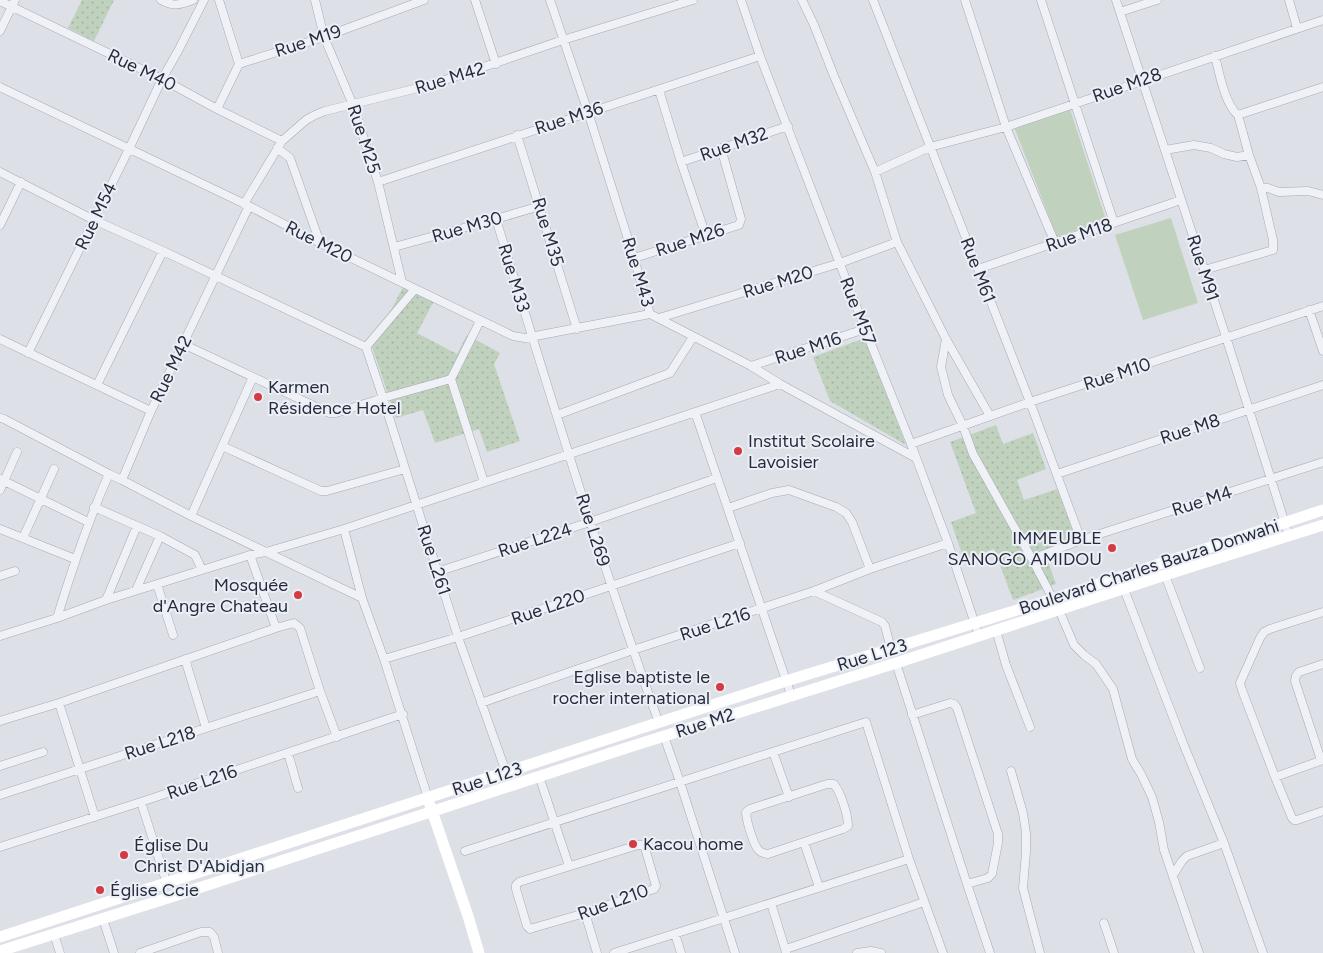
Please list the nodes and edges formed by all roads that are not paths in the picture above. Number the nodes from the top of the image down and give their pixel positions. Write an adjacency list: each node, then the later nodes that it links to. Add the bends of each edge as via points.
1 (161, 0): 2 (street, via 172,5)
2 (193, 0)
3 (204, 0): 30 (street, Rue M54)
4 (219, 0): 28 (street)
5 (315, 0): 24 (street, Rue M25)
6 (424, 0): 24 (street, Rue M19)
7 (475, 0): 29 (street)
8 (550, 0): 25 (street, Rue M43)
9 (693, 0): 25 (street, Rue M42)
10 (741, 0): 26 (street, Rue M57)
11 (802, 0): 52 (street)
12 (873, 0): 44 (street, Rue M61)
13 (965, 0): 41 (street)
14 (1041, 0): 35 (street)
15 (1116, 0): 20 (street, Rue M91)
16 (1157, 0): 20 (street)
17 (1289, 0): 22 (street)
18 (0, 1): 19 (street, Rue M40)
19 (13, 3): 23 (street); 30 (street, Rue M40)
20 (1120, 12): 31 (street, Rue M91)
21 (1323, 20): 22 (street, Rue M28)
22 (1297, 28): 27 (street, Rue M28)
23 (0, 31)
24 (324, 37): 28 (street, Rue M19); 36 (street, Rue M25)
25 (563, 40): 29 (street, Rue M42); 38 (street, Rue M43)
26 (760, 56): 34 (street, Rue M36); 40 (street, Rue M57)
27 (1215, 56): 31 (street, Rue M28); 39 (street, via 1229,104)
28 (239, 64): 37 (street)
29 (496, 64): 36 (street, Rue M42)
30 (162, 79): 37 (street, Rue M40); 47 (street, Rue M54)
31 (1143, 80): 35 (street, Rue M28); 48 (street, Rue M91)
32 (0, 87): 47 (street, Rue M20)
33 (1323, 88): 39 (street)
34 (658, 90): 38 (street, Rue M36); 50 (street)
35 (1074, 103): 41 (street, Rue M28); 62 (street)
36 (353, 104): 43 (street, Rue M42, via 315,115); 54 (street, Rue M25)
37 (217, 109): 43 (street, Rue M40)
38 (588, 112): 42 (street, Rue M36); 70 (street, Rue M43)
39 (1238, 115): 49 (street)
40 (788, 126): 46 (street, Rue M32); 71 (street, Rue M57)
41 (1006, 127): 44 (street, Rue M28); 67 (street)
42 (517, 135): 54 (street, Rue M36); 59 (street, Rue M35)
43 (282, 141): 45 (street, Rue M42)
44 (930, 147): 52 (street, Rue M28); 72 (street, Rue M61)
45 (277, 148): 58 (street, Rue M42); 66 (street, via 290,158)
46 (721, 148): 50 (street, Rue M32); 64 (street, Rue M26, via 742,219 739,224)
47 (129, 149): 58 (street, Rue M20); 60 (street, Rue M54)
48 (1165, 150): 49 (street, via 1194,145 1237,157); 57 (street, Rue M91)
49 (1249, 155): 55 (street)
50 (681, 162): 64 (street)
51 (0, 172): 53 (street)
52 (875, 172): 65 (street)
53 (21, 182): 60 (street); 63 (street)
54 (378, 182): 68 (street, Rue M25)
55 (1261, 188): 56 (street); 73 (street, via 1273,250)
56 (1323, 195)
57 (1181, 200): 62 (street, Rue M18); 73 (street, Rue M91)
58 (246, 205): 66 (street, Rue M20); 74 (street, Rue M42)
59 (540, 206): 61 (street, Rue M30); 82 (street, Rue M35)
60 (94, 220): 69 (street); 92 (street, Rue M54)
61 (496, 220): 68 (street, Rue M30); 84 (street, Rue M33)
62 (1114, 223): 67 (street, Rue M18)
63 (0, 225)
64 (706, 236): 70 (street, Rue M26)
65 (897, 242): 71 (street, Rue M20); 88 (street)
66 (320, 243): 75 (street, Rue M20)
67 (1055, 243): 72 (street, Rue M18)
68 (394, 247): 75 (street, Rue M25)
69 (163, 251): 74 (street); 98 (street)
70 (634, 258): 79 (street, Rue M43)
71 (840, 263): 80 (street, Rue M20); 83 (street, Rue M57)
72 (978, 269): 100 (street, Rue M61)
73 (1204, 270): 86 (street, Rue M91)
74 (215, 277): 89 (street, Rue M42); 90 (street)
75 (402, 282): 76 (street, Rue M20)
76 (415, 289): 81 (street, Rue M20); 90 (street)
77 (1323, 306): 78 (street, Rue M10)
78 (1309, 310): 86 (street, Rue M10); 91 (street)
79 (650, 314): 80 (street, Rue M43); 82 (street, Rue M20)
80 (658, 318): 85 (street, Rue M43)
81 (480, 320): 84 (street, Rue M20, via 519,338); 95 (street)
82 (578, 329): 84 (street, Rue M20)
83 (865, 329): 93 (street, Rue M16); 108 (street, Rue M57)
84 (532, 336): 104 (street, Rue L269)
85 (694, 337): 93 (street, Rue M43); 104 (street, via 670,373)
86 (1226, 337): 100 (street, Rue M10); 101 (street, Rue M91)
87 (0, 339): 92 (street)
88 (946, 339): 105 (street); 107 (street, via 941,367 948,394)
89 (183, 344): 94 (street); 102 (street, Rue M42)
90 (366, 347): 99 (street, Rue L261)
91 (1323, 351)
92 (28, 352): 98 (street)
93 (751, 366): 96 (street, Rue M43)
94 (253, 377): 99 (street, via 330,413); 109 (street)
95 (451, 379): 99 (street); 122 (street)
96 (780, 384): 103 (street); 112 (street, Rue M43)
97 (1323, 384): 101 (street, Rue M8)
98 (97, 386): 102 (street)
99 (384, 398): 115 (street, Rue L261)
100 (1030, 402): 105 (street, Rue M10); 117 (street, Rue M61)
101 (1249, 410): 117 (street, Rue M8); 121 (street, Rue M91)
102 (151, 411): 120 (street, Rue M42)
103 (695, 412): 111 (street); 118 (street)
104 (557, 416): 111 (street, Rue L269)
105 (990, 416): 107 (street, Rue M10)
106 (0, 418): 116 (street)
107 (963, 426): 108 (street, Rue M10); 146 (street, via 973,454)
108 (911, 444): 112 (street, Rue M57)
109 (222, 446): 115 (street, via 321,491); 129 (street)
110 (17, 452): 119 (street)
111 (569, 454): 122 (street); 131 (street, Rue L269)
112 (916, 458): 142 (street, Rue M57)
113 (1323, 462): 121 (street, Rue M4)
114 (54, 469): 124 (street)
115 (405, 469): 125 (street, Rue L261)
116 (109, 474): 120 (street); 126 (street)
117 (1057, 474): 140 (street, Rue M61)
118 (718, 478): 127 (street); 131 (street, Rue L224)
119 (2, 480): 123 (street); 124 (street)
120 (122, 480): 129 (street)
121 (1271, 480): 132 (street, Rue M91); 140 (street, Rue M4)
122 (484, 482): 125 (street)
123 (0, 490)
124 (40, 500): 130 (street); 139 (street)
125 (416, 506): 136 (street); 150 (street, Rue L261)
126 (94, 507): 130 (street); 134 (street)
127 (728, 508): 141 (street); 147 (street, via 789,490 836,507 852,522)
128 (1323, 510): 132 (main road, Boulevard Charles Bauza Donwahi)
129 (190, 516): 143 (street)
130 (88, 522): 145 (street)
131 (590, 522): 150 (street, Rue L224); 154 (street, Rue L269)
132 (1285, 522): 138 (street, Rue M91); 160 (main road, Boulevard Charles Bauza Donwahi)
133 (1323, 525): 138 (main road, Boulevard Charles Bauza Donwahi)
134 (138, 526): 137 (street); 159 (street)
135 (0, 529): 139 (street)
136 (344, 529): 143 (street); 158 (street)
137 (160, 536): 148 (street, via 195,555); 156 (street)
138 (1289, 536): 151 (main road, Boulevard Charles Bauza Donwahi)
139 (23, 538): 145 (street)
140 (1081, 540): 146 (street, Rue M4)
141 (740, 543): 154 (street, Rue L220); 161 (street)
142 (948, 543): 147 (street, Rue L216); 165 (street, Rue M57)
143 (266, 552): 144 (street); 158 (street)
144 (250, 554): 148 (street); 166 (street)
145 (75, 559): 164 (street)
146 (1032, 559): 160 (street)
147 (870, 569): 157 (street, Rue L216)
148 (202, 570): 153 (street)
149 (15, 571): 152 (street)
150 (437, 572): 171 (street, Rue L261)
151 (1165, 574): 155 (main road, Boulevard Charles Bauza Donwahi); 178 (street)
152 (0, 576)
153 (157, 584): 156 (street); 168 (street)
154 (611, 585): 171 (street, Rue L220); 173 (street, Rue L269)
155 (1124, 589): 162 (main road, Boulevard Charles Bauza Donwahi); 213 (street)
156 (136, 590): 159 (street)
157 (814, 591): 161 (street, Rue L216); 172 (street, via 882,622)
158 (362, 598): 175 (street)
159 (106, 600): 164 (street)
160 (1053, 600): 165 (main road, Boulevard Charles Bauza Donwahi)
161 (761, 609): 173 (street, Rue L216); 179 (street)
162 (1059, 610): 167 (main road, Boulevard Charles Bauza Donwahi); 218 (street, via 1074,645 1096,664 1113,689 1132,759 1152,797)
163 (1323, 612): 201 (street, via 1264,632 1240,683)
164 (57, 618): 169 (street)
165 (974, 623): 170 (street, Rue M57); 172 (main road, Rue L123)
166 (276, 628): 174 (street); 180 (street, via 294,623 300,628)
167 (996, 630): 170 (main road, Boulevard Charles Bauza Donwahi); 188 (street)
168 (173, 635)
169 (0, 636)
170 (979, 636): 176 (main road, Rue M2)
171 (458, 638): 175 (street, Rue L220); 183 (street, Rue L261)
172 (892, 649): 179 (main road, Rue L123)
173 (633, 650): 183 (street, Rue L216); 187 (street, Rue L269)
174 (185, 658): 182 (street); 189 (street)
175 (384, 659): 184 (street)
176 (896, 662): 181 (main road, Rue M2); 185 (street)
177 (1323, 664): 195 (street, via 1298,672 1295,681)
178 (1200, 668)
179 (786, 682): 181 (street); 187 (main road, Rue L123)
180 (320, 691): 189 (street, Rue L218); 191 (street)
181 (791, 696): 190 (main road, Rue M2)
182 (59, 703): 186 (street); 197 (street)
183 (481, 703): 198 (street, Rue L261)
184 (403, 714): 191 (street, Rue L216); 206 (street)
185 (912, 715): 220 (street); 220 (street, via 950,703 957,708 998,834 992,874)
186 (0, 722)
187 (659, 723): 198 (main road, Rue L123)
188 (1030, 727)
189 (206, 728): 197 (street, Rue L218)
190 (664, 736): 200 (main road, Rue M2); 202 (street)
191 (337, 737): 194 (street, Rue L216)
192 (43, 752): 196 (street)
193 (773, 752): 202 (street); 205 (street); 216 (street, via 866,722)
194 (288, 753): 203 (street); 207 (street, Rue L216)
195 (1322, 760): 201 (street)
196 (0, 766)
197 (79, 770): 204 (street, Rue L218); 210 (street)
198 (506, 772): 206 (main road, Rue L123)
199 (1011, 772): 246 (street, via 1026,833 1023,888)
200 (539, 776): 208 (main road, Rue M2); 211 (street)
201 (1275, 777): 209 (street, via 1294,820)
202 (680, 782): 211 (street); 225 (street)
203 (298, 788)
204 (0, 796)
205 (789, 797): 212 (street, via 750,809 746,818 757,849 762,853); 212 (street, via 827,784 834,784 838,789 848,826)
206 (428, 798): 208 (main road); 219 (main road, Rue L123)
207 (141, 802): 210 (street, Rue L216); 219 (street)
208 (432, 811): 226 (main road); 237 (main road)
209 (1323, 811)
210 (96, 817): 214 (street, Rue L216)
211 (554, 822): 215 (street); 217 (street)
212 (804, 842): 221 (street)
213 (1224, 843): 218 (street, via 1188,856); 249 (street)
214 (0, 847)
215 (465, 851)
216 (909, 859): 221 (street); 222 (street)
217 (569, 866): 224 (street, Rue L210, via 516,885 527,926 530,929); 224 (street, Rue L210, via 638,845 645,848 656,886 654,889)
218 (1173, 875): 248 (street)
219 (167, 884): 230 (main road, Rue L123)
220 (967, 884): 245 (street)
221 (819, 887): 223 (street)
222 (924, 902): 232 (street); 244 (street)
223 (772, 903): 225 (street); 232 (street)
224 (585, 913): 238 (street)
225 (723, 918): 229 (street); 241 (street)
226 (102, 919): 228 (main road); 234 (street)
227 (1104, 923): 247 (street)
228 (54, 934): 231 (main road); 233 (street)
229 (675, 934): 239 (street); 240 (street)
230 (0, 937)
231 (0, 951)
232 (786, 951)
233 (60, 953)
234 (114, 953)
235 (140, 953): 236 (street, via 201,932 210,932)
236 (218, 953)
237 (479, 953)
238 (597, 953)
239 (614, 953)
240 (681, 953)
241 (735, 953)
242 (856, 953): 243 (street)
243 (881, 953)
244 (943, 953)
245 (990, 953)
246 (1040, 953)
247 (1114, 953)
248 (1199, 953)
249 (1263, 953)

